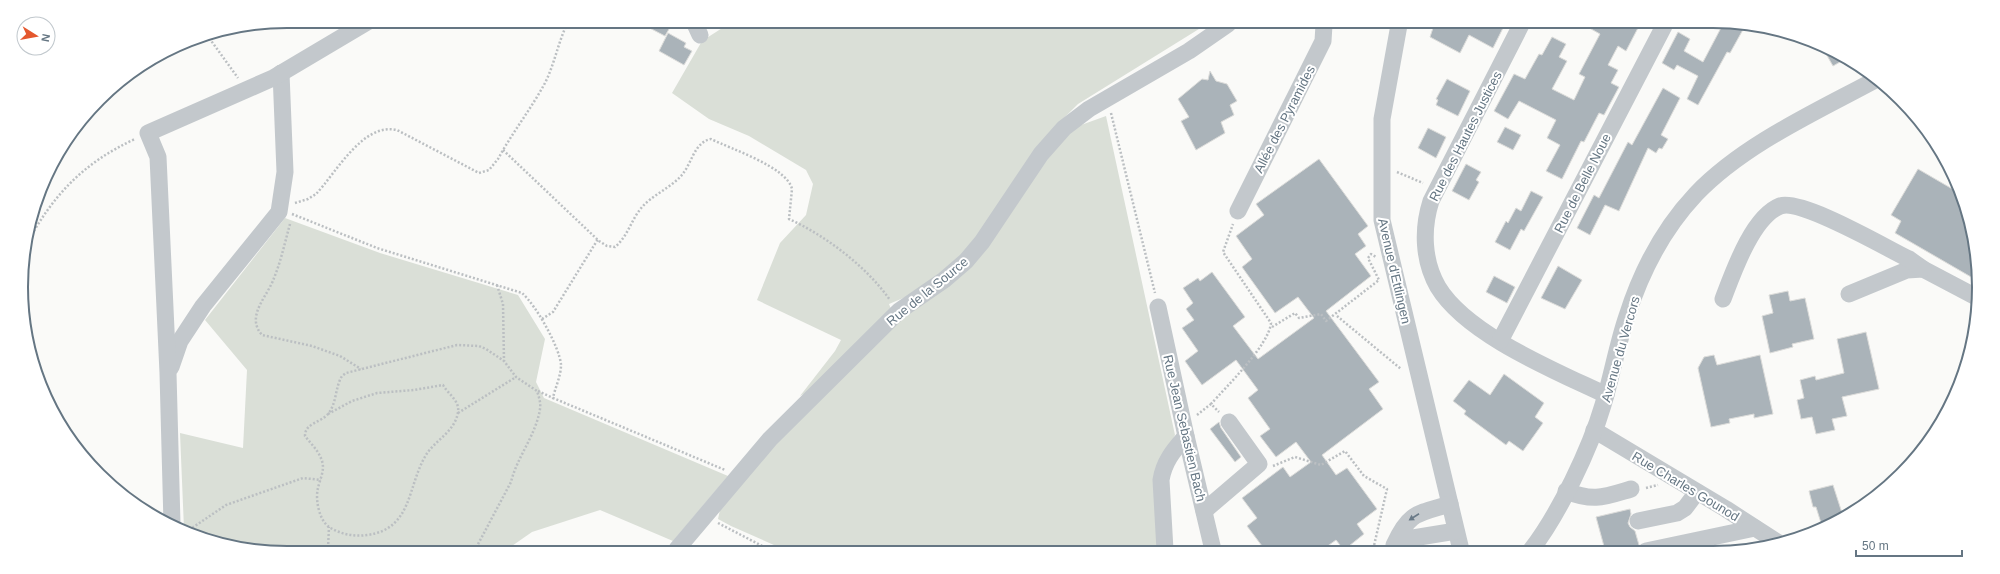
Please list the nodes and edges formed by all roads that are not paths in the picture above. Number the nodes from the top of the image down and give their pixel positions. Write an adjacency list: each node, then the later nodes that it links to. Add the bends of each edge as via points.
1 (357, 28): 7 (street)
2 (1222, 28): 31 (street, Rue de la Source, via 1189,51 1089,109 1064,128 1041,154 982,242 966,261 944,280 899,311 770,439)
3 (1324, 28): 9 (street, Allée des Pyramides, via 1323,41)
4 (1398, 28): 24 (street, Avenue d'Ettlingen, via 1382,118 1382,220)
5 (1519, 28): 15 (street, Rue des Hautes Justices, via 1440,182 1431,201 1425,224 1425,247 1438,286 1457,310)
6 (1663, 28): 15 (street, Rue de Belle Noue)
7 (281, 74): 16 (street, via 287,213 203,306 180,341); 16 (street, via 148,132 158,157)
8 (1871, 82): 17 (street, Avenue du Vercors, via 1763,141 1720,171 1695,195 1665,233 1640,281 1626,316)
9 (1238, 211)
10 (1923, 269): 11 (street, via 1907,270); 12 (street); 13 (street, via 1909,259 1812,211 1794,206 1780,206 1754,231 1741,254)
11 (1849, 294)
12 (1972, 295)
13 (1723, 299)
14 (1158, 307): 19 (street, Rue Jean Sebastien Bach)
15 (1500, 341): 17 (street, Rue des Hautes Justices)
16 (168, 373): 26 (street)
17 (1606, 395): 20 (street, Avenue du Vercors)
18 (1229, 422): 25 (street, via 1259,464)
19 (1184, 430): 25 (street, Rue Jean Sebastien Bach); 32 (street, via 1165,463 1161,480)
20 (1594, 430): 22 (street, Avenue du Vercors); 23 (street, Rue Charles Gounod)
21 (1631, 489): 22 (street, via 1597,499 1582,498)
22 (1566, 491): 37 (street, Avenue du Vercors)
23 (1697, 492): 27 (street, via 1685,508 1677,513); 28 (street, Rue Charles Gounod)
24 (1450, 504): 29 (street, Avenue d'Ettlingen); 34 (street, one-way to 34, via 1415,515 1402,527)
25 (1204, 511): 33 (street, Rue Jean Sebastien Bach)
26 (172, 519)
27 (1638, 521)
28 (1755, 528): 30 (street, Rue Charles Gounod); 38 (street)
29 (1456, 531): 35 (street, via 1413,538); 36 (street, Avenue d'Ettlingen)
30 (1772, 539)
31 (680, 546)
32 (1164, 546)
33 (1212, 546)
34 (1394, 546)
35 (1397, 546)
36 (1460, 546)
37 (1534, 546)
38 (1670, 546)

